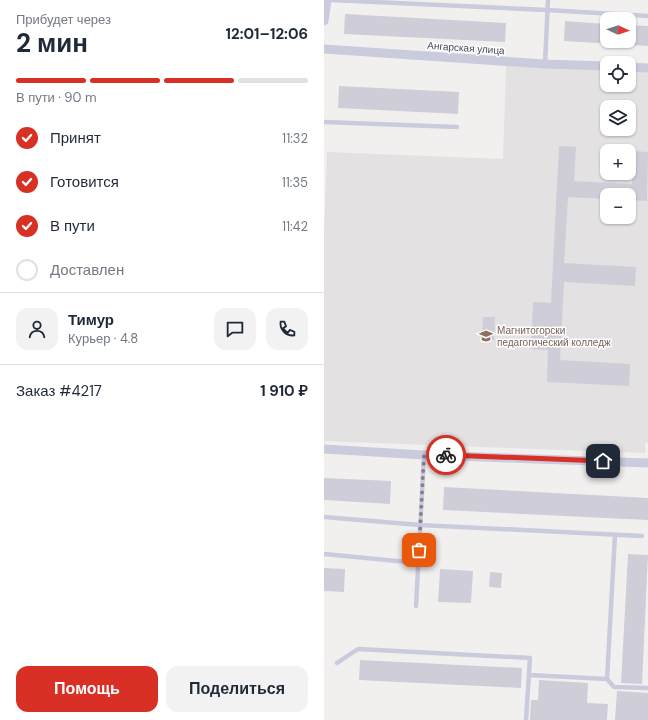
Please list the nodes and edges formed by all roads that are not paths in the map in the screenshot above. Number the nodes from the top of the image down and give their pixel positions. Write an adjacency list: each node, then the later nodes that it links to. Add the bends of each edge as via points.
1 (327, 0): 7 (street)
2 (331, 0): 4 (lane)
3 (548, 0): 5 (lane)
4 (382, 1): 5 (lane)
5 (547, 10): 6 (lane); 9 (lane)
6 (648, 16)
7 (324, 21)
8 (324, 49): 9 (street, Ангарская улица)
9 (545, 64): 10 (street, Ангарская улица)
10 (600, 66)
11 (636, 67): 12 (street)
12 (648, 68)
13 (324, 122): 14 (lane)
14 (457, 127)
15 (324, 449): 16 (street)
16 (424, 455): 17 (street); 19 (lane)
17 (648, 463)
18 (324, 517): 19 (lane)
19 (420, 525): 20 (lane); 23 (lane)
20 (615, 535): 21 (lane); 27 (lane)
21 (642, 536)
22 (324, 554): 23 (lane)
23 (418, 563): 24 (lane)
24 (416, 606)
25 (337, 663): 26 (lane, via 358,649 530,658)
26 (529, 675): 27 (lane); 29 (lane)
27 (607, 679): 28 (lane, via 614,687)
28 (648, 688)
29 (526, 720)

